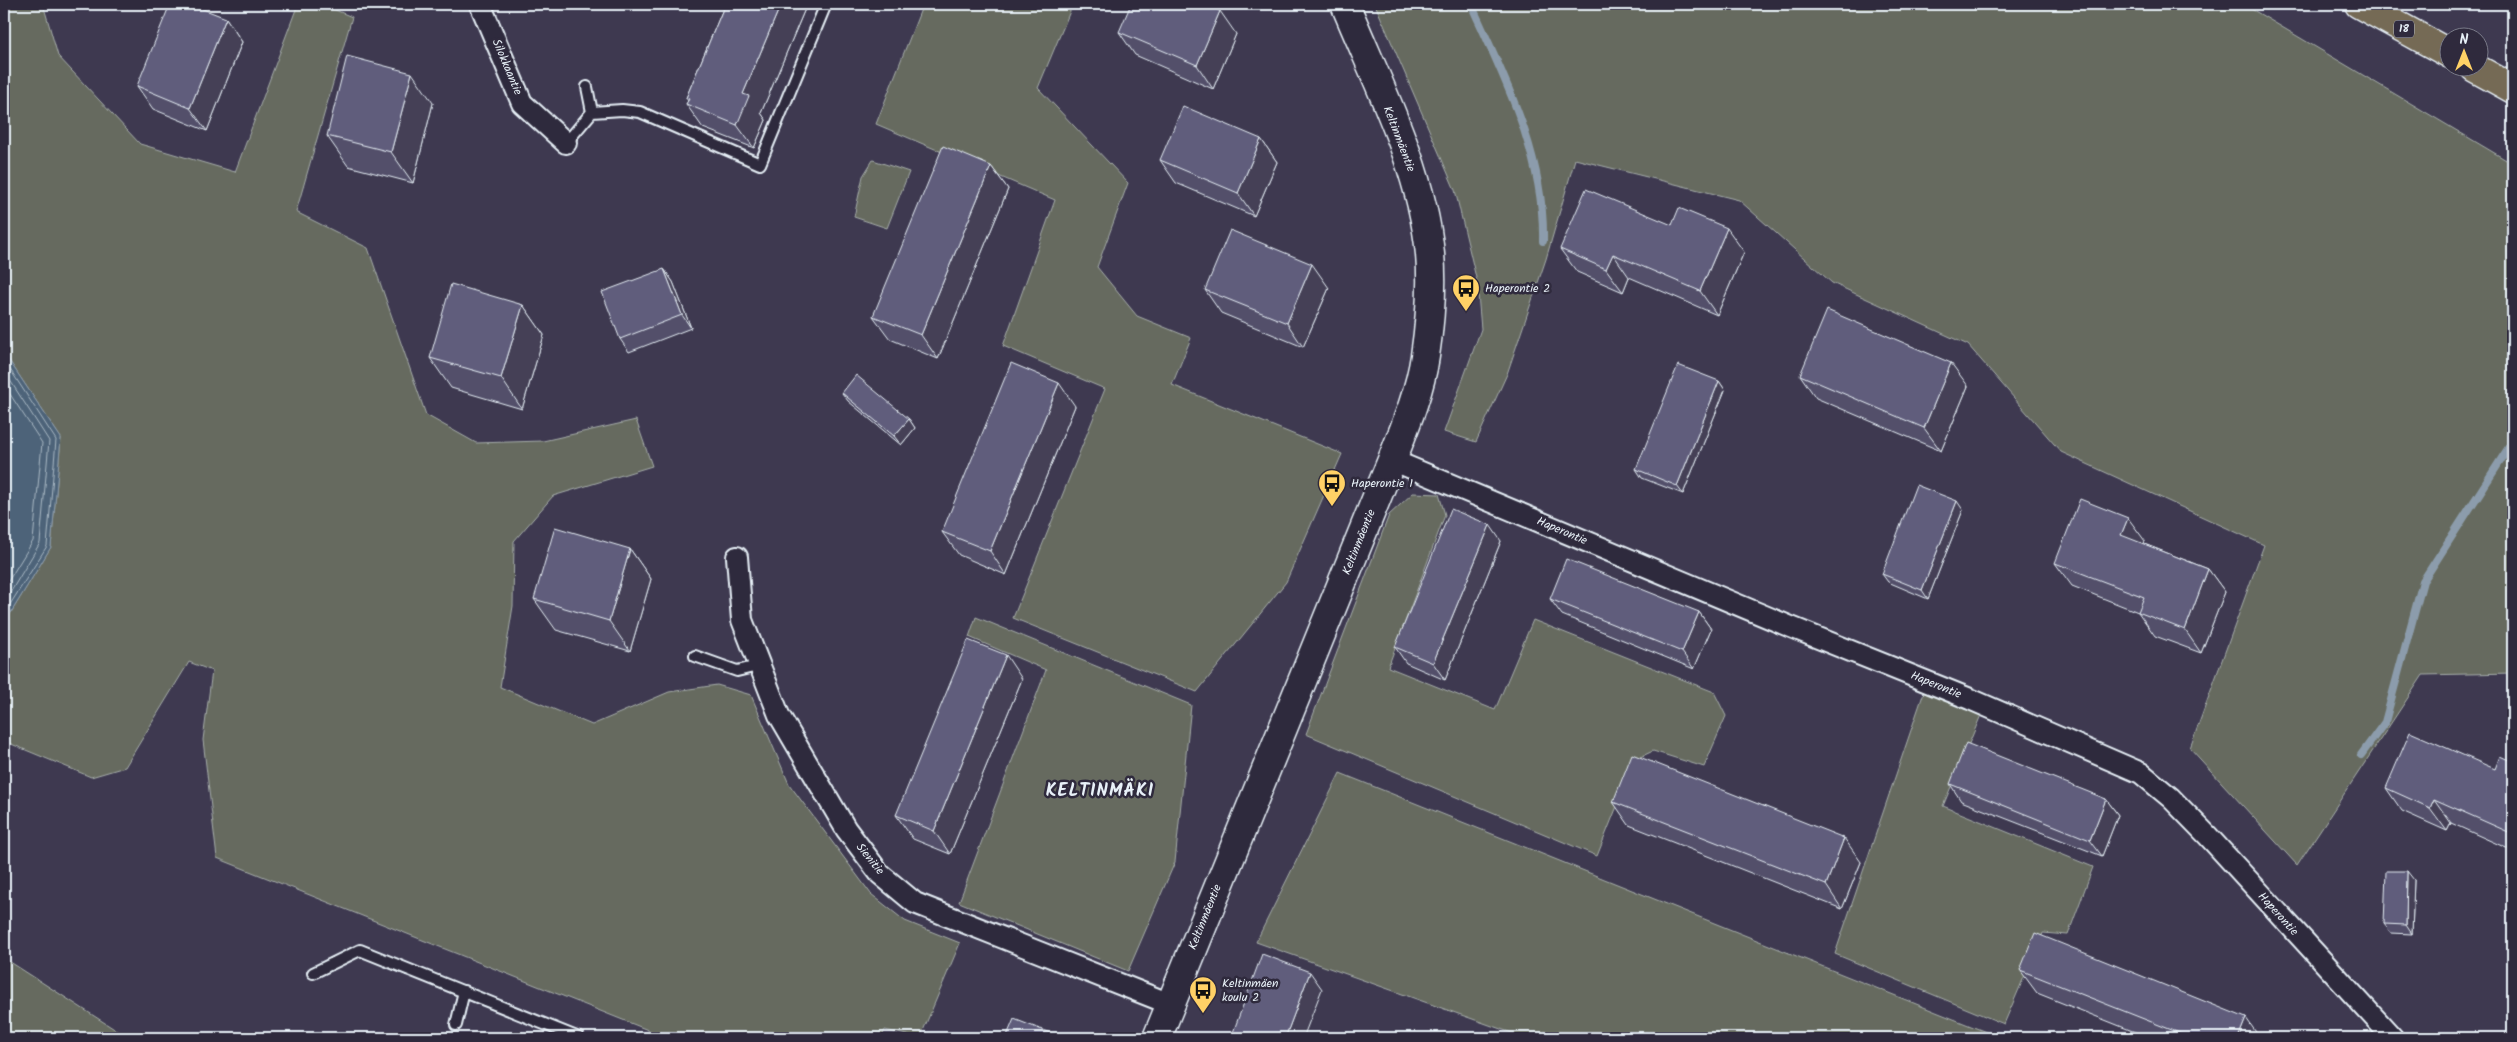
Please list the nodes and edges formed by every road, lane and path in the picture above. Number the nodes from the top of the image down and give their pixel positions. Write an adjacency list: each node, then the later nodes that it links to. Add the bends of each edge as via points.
1 (480, 4): 10 (street, Silokkaantie, via 522,103)
2 (826, 4): 9 (lane, via 760,164 640,112)
3 (1345, 4): 11 (main road, Keltinmäentie, via 1412,172 1424,212 1430,253 1431,295 1425,357 1408,419)
4 (2359, 4): 5 (highway, 18)
5 (2440, 49)
6 (2490, 76): 8 (highway)
7 (587, 87): 9 (lane)
8 (2513, 89)
9 (592, 112): 10 (lane)
10 (566, 143)
11 (1392, 460): 17 (main road, Keltinmäentie); 21 (street, Haperontie, via 2141,772 2172,798)
12 (737, 557): 14 (street, Sienitie, via 742,620)
13 (695, 656): 14 (lane, via 737,671)
14 (758, 666): 17 (street, Sienitie, via 779,715 846,829 880,874 915,903)
15 (313, 973): 16 (lane, via 360,950)
16 (464, 991): 18 (lane); 19 (lane)
17 (1170, 1004): 20 (main road, Keltinmäentie)
18 (456, 1025)
19 (579, 1038)
20 (1157, 1038)
21 (2393, 1038)

